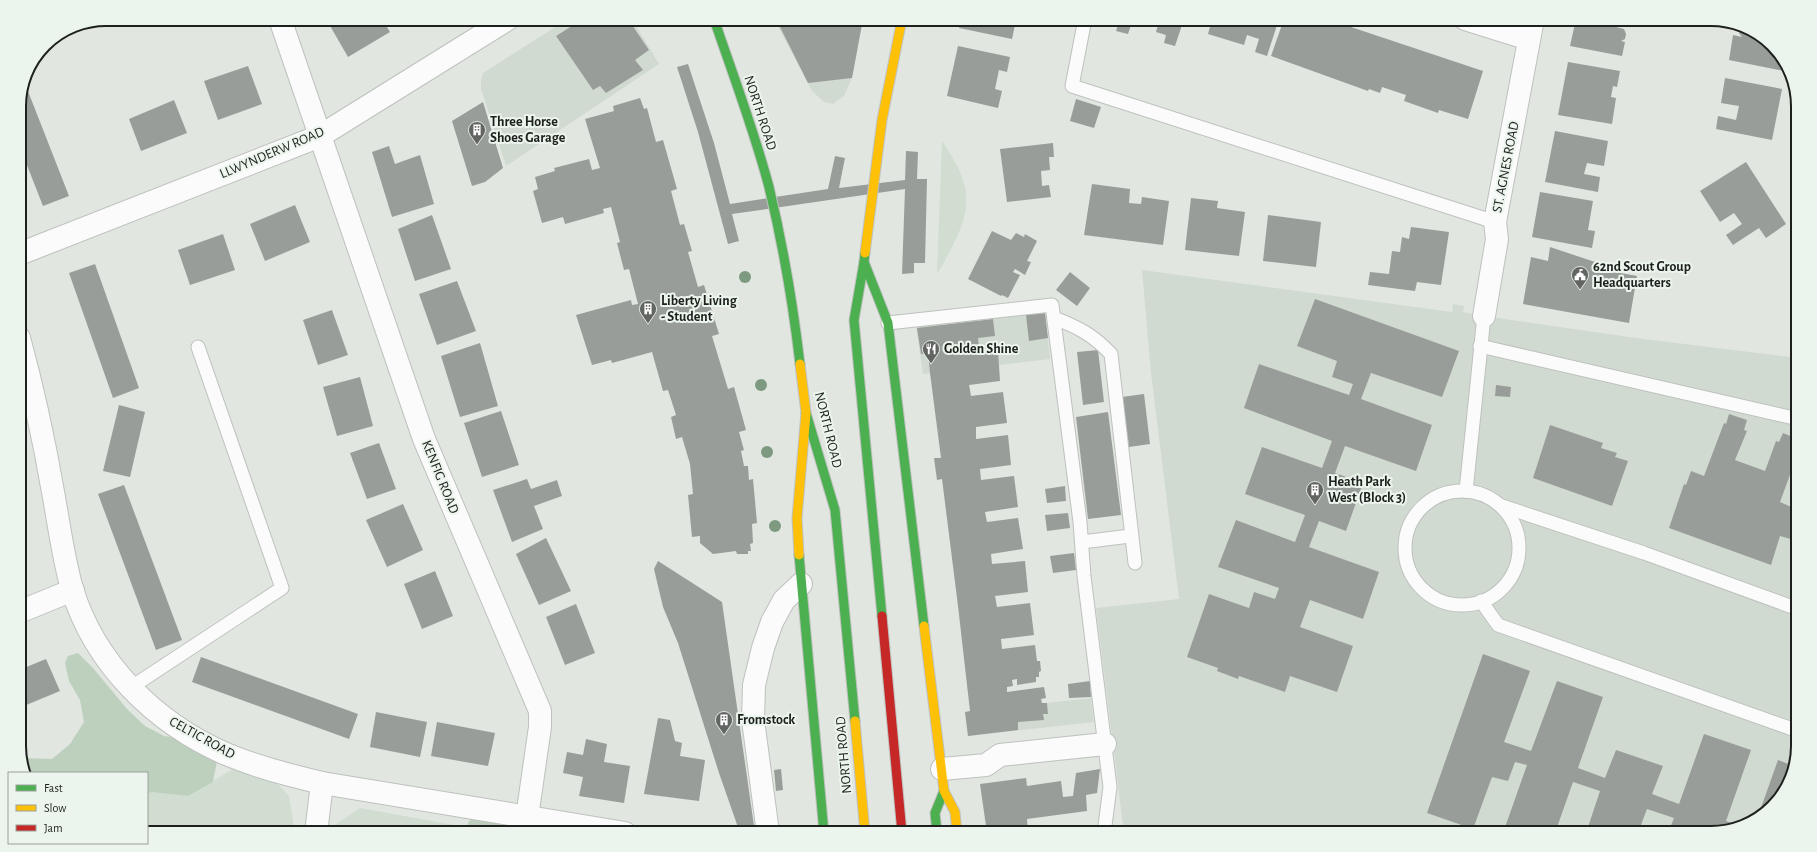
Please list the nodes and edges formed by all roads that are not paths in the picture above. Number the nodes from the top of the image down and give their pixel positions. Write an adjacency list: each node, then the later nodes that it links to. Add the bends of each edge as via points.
1 (282, 26): 8 (street, KENFIG ROAD)
2 (497, 26): 8 (street, LLWYNDERW ROAD)
3 (716, 26): 18 (main road, NORTH ROAD, via 758,152 780,234 795,321)
4 (901, 26): 11 (main road, via 875,166)
5 (1084, 26): 9 (lane, via 1072,86)
6 (1511, 26): 7 (street)
7 (1531, 29): 9 (street, ST. AGNES ROAD)
8 (320, 136): 10 (street, LLWYNDERW ROAD); 36 (street, KENFIG ROAD, via 427,446 540,712)
9 (1495, 222): 12 (street, ST. AGNES ROAD, via 1497,239)
10 (26, 251)
11 (864, 262): 14 (main road); 42 (main road, via 854,320)
12 (1484, 316): 15 (lane)
13 (1054, 318): 14 (lane, via 1052,305); 22 (lane, via 1077,326 1096,339 1111,354); 23 (lane)
14 (888, 323): 33 (main road)
15 (1480, 346): 19 (lane); 20 (lane)
16 (198, 347): 30 (lane, via 282,588)
17 (26, 364): 26 (street, CELTIC ROAD)
18 (806, 413): 25 (main road, via 797,518); 41 (main road, NORTH ROAD, via 835,510)
19 (1791, 417)
20 (1466, 491): 21 (lane, via 1486,495); 27 (lane, via 1449,492 1432,499 1418,512 1408,528 1405,547 1408,565 1416,582 1430,595 1447,603 1466,605)
21 (1502, 506): 27 (lane, via 1514,521 1519,539 1519,558 1513,575 1501,590); 28 (lane, via 1644,553)
22 (1130, 536): 23 (lane); 24 (lane)
23 (1082, 542): 32 (lane)
24 (1135, 563)
25 (801, 584): 39 (street, via 784,600 772,622 754,685 753,720); 40 (main road)
26 (73, 590): 29 (street); 30 (street, CELTIC ROAD, via 83,618 96,642)
27 (1481, 601): 31 (lane, via 1498,624)
28 (1791, 606)
29 (26, 609)
30 (130, 688): 34 (street, CELTIC ROAD, via 179,728 226,754 258,766)
31 (1791, 729)
32 (1105, 744): 33 (street, via 1000,755 986,765); 45 (lane, via 1110,787)
33 (942, 769): 35 (main road)
34 (322, 783): 36 (street, CELTIC ROAD); 37 (street)
35 (944, 791): 43 (main road, via 935,813); 44 (main road, via 955,812)
36 (527, 817): 38 (street, CELTIC ROAD)
37 (317, 826)
38 (582, 826)
39 (767, 826)
40 (823, 826)
41 (864, 826)
42 (901, 826)
43 (936, 826)
44 (956, 826)
45 (1105, 826)

